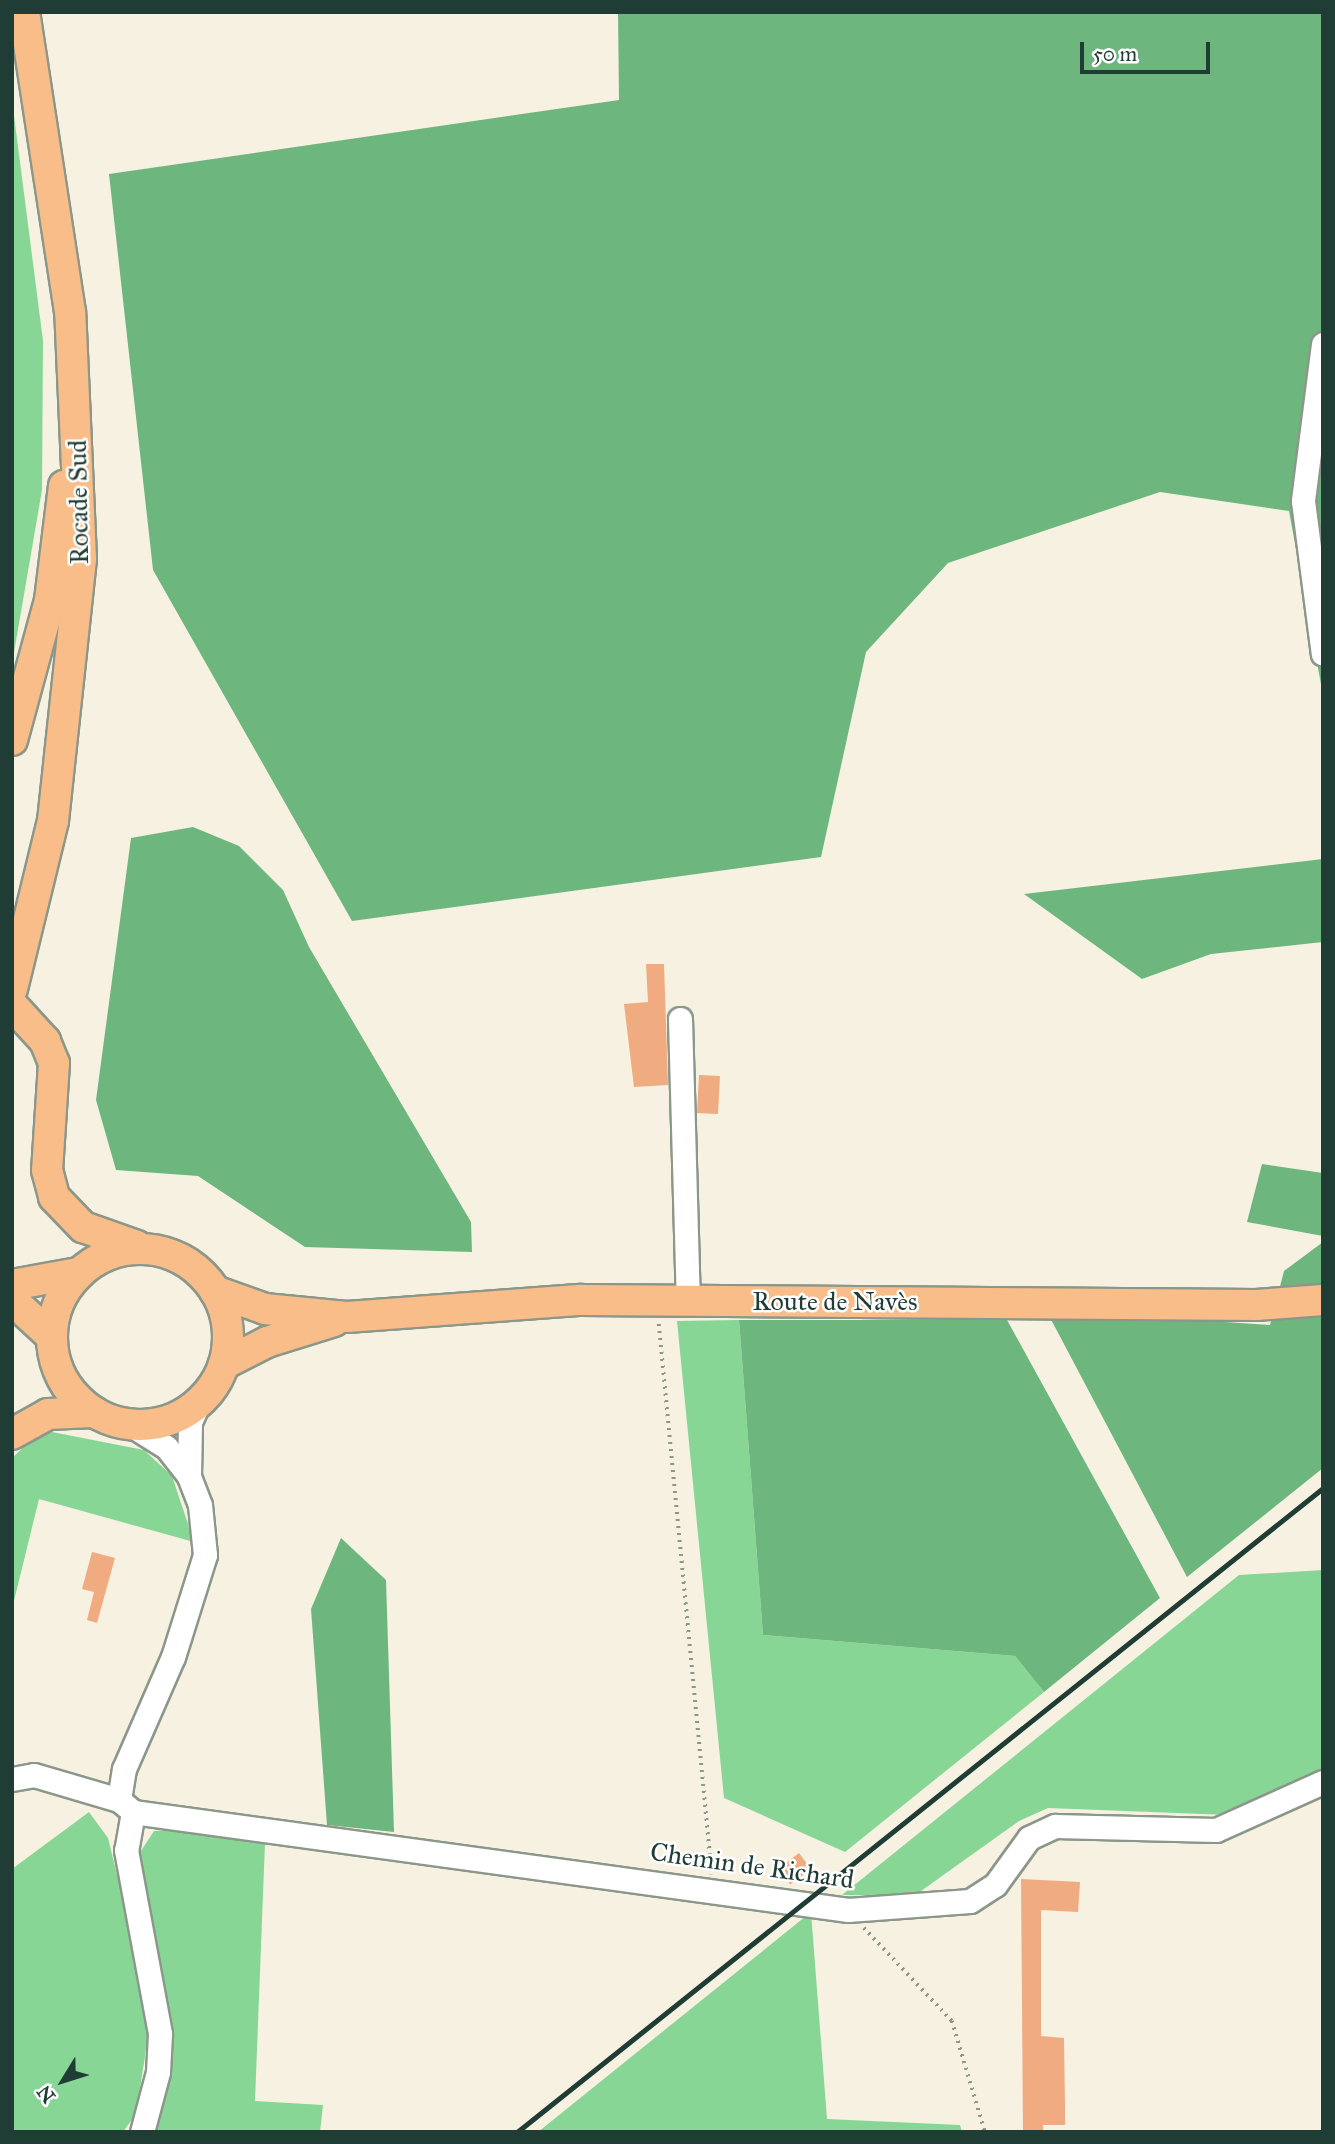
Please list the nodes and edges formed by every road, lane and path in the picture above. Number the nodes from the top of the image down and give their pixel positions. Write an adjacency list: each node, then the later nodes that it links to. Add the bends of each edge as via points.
1 (24, 12): 2 (main road, Rocade Sud)
2 (53, 189): 5 (main road, via 64,478 50,600); 6 (main road, Rocade Sud, via 78,422 79,607 53,821)
3 (1323, 344): 4 (street, via 1303,501)
4 (1323, 654)
5 (12, 740)
6 (12, 989)
7 (12, 1005): 9 (main road, via 45,1041 54,1063 47,1170 54,1197 83,1227)
8 (680, 1020): 16 (street)
9 (144, 1248): 10 (main road, Route de Navès, via 108,1255); 12 (main road, Route de Navès, via 185,1261)
10 (78, 1273): 11 (main road, Route de Navès); 18 (main road, Route de Navès, via 54,1313)
11 (12, 1286)
12 (215, 1291): 17 (main road, Route de Navès, via 265,1309); 19 (main road, Route de Navès, via 226,1314)
13 (12, 1300): 18 (main road)
14 (1323, 1300): 16 (main road, Route de Navès, via 1256,1305)
15 (657, 1301): 16 (main road, Route de Navès); 17 (main road, Route de Navès); 28 (path)
16 (688, 1301)
17 (347, 1317): 19 (main road, Route de Navès, via 267,1342)
18 (51, 1336): 21 (main road, Route de Navès, via 62,1380)
19 (224, 1364): 20 (main road, Route de Navès)
20 (198, 1404): 22 (main road, Route de Navès, via 155,1424); 24 (street, via 190,1422)
21 (94, 1412): 22 (main road, Route de Navès); 23 (main road, via 48,1413)
22 (131, 1425): 24 (street, via 166,1447)
23 (12, 1434)
24 (189, 1476): 27 (street, via 204,1530 198,1590 124,1769)
25 (12, 1779): 27 (street, Chemin de Richard, via 34,1775)
26 (1323, 1782): 29 (street, Chemin de Richard, via 1216,1829 1055,1825 1029,1838 995,1885 970,1901)
27 (126, 1806): 28 (street, Chemin de Richard); 30 (street, via 125,1850 160,2034 158,2072)
28 (713, 1888): 29 (street, Chemin de Richard)
29 (848, 1910): 31 (path, via 952,2021)
30 (142, 2132)
31 (985, 2132)

